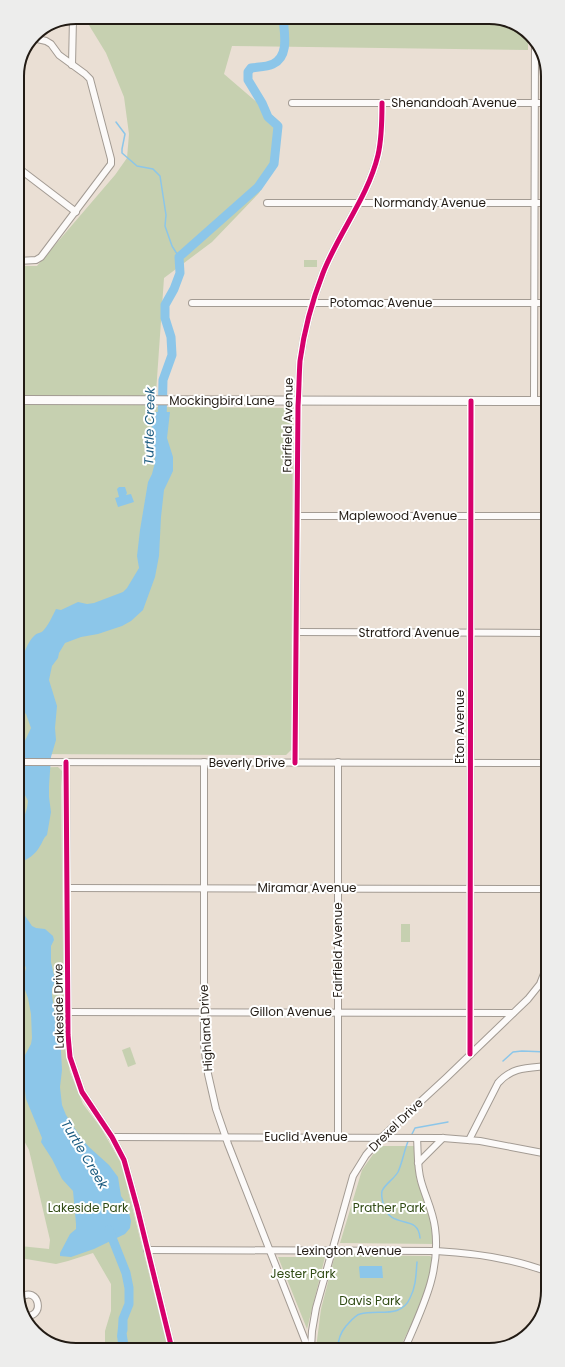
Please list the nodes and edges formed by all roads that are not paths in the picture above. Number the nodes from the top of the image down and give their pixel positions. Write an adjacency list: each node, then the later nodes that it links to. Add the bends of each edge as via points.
1 (73, 24): 4 (street)
2 (40, 40): 4 (street, via 51,44 59,55)
3 (535, 52): 7 (street)
4 (72, 65): 14 (street, via 90,79 111,159 110,168)
5 (292, 103): 6 (street, Shenandoah Avenue)
6 (382, 103): 7 (street, Shenandoah Avenue); 11 (street, Fairfield Avenue, via 379,153)
7 (535, 103): 8 (street, Shenandoah Avenue); 12 (street)
8 (541, 103)
9 (24, 172): 14 (street)
10 (267, 203): 11 (street, Normandy Avenue)
11 (359, 203): 12 (street, Normandy Avenue); 17 (street, Fairfield Avenue, via 330,256)
12 (535, 203): 13 (street, Normandy Avenue); 18 (street)
13 (541, 203)
14 (76, 212): 15 (street, via 41,257)
15 (24, 261)
16 (192, 303): 17 (street, Potomac Avenue)
17 (312, 303): 18 (street, Potomac Avenue); 21 (street, Fairfield Avenue, via 302,350)
18 (535, 303): 19 (street, Potomac Avenue); 23 (street)
19 (541, 303)
20 (24, 400): 21 (main road, Mockingbird Lane)
21 (298, 401): 22 (main road, Mockingbird Lane); 25 (street, Fairfield Avenue)
22 (471, 401): 23 (main road, Mockingbird Lane); 26 (street, Eton Avenue)
23 (534, 401): 24 (main road, Mockingbird Lane)
24 (541, 401)
25 (297, 516): 26 (street, Maplewood Avenue); 28 (street, Fairfield Avenue)
26 (471, 516): 27 (street, Maplewood Avenue); 29 (street, Eton Avenue)
27 (541, 516)
28 (296, 632): 29 (street, Stratford Avenue); 35 (street, Fairfield Avenue)
29 (470, 633): 30 (street, Stratford Avenue); 36 (street, Eton Avenue)
30 (541, 633)
31 (24, 762): 32 (street, Beverly Drive)
32 (66, 762): 33 (street, Beverly Drive); 38 (street, Lakeside Drive)
33 (204, 762): 35 (street, Beverly Drive); 39 (street, Highland Drive)
34 (338, 762): 35 (street, Beverly Drive); 36 (street, Beverly Drive); 40 (street, Fairfield Avenue)
35 (295, 763)
36 (470, 763): 37 (street, Beverly Drive); 41 (street, Eton Avenue)
37 (541, 763)
38 (67, 888): 39 (street, Miramar Avenue); 44 (street, Lakeside Drive)
39 (204, 888): 40 (street, Miramar Avenue); 45 (street, Highland Drive)
40 (338, 888): 41 (street, Miramar Avenue); 46 (street, Fairfield Avenue)
41 (470, 888): 42 (street, Miramar Avenue); 47 (street, Eton Avenue)
42 (541, 889)
43 (541, 981): 48 (street, Drexel Drive)
44 (68, 1012): 45 (street, Gillon Avenue); 51 (street, Lakeside Drive, via 68,1046 77,1080 90,1105)
45 (204, 1012): 46 (street, Gillon Avenue); 52 (street, Highland Drive, via 204,1045 208,1074)
46 (338, 1012): 47 (street, Gillon Avenue); 53 (street, Fairfield Avenue)
47 (469, 1013): 48 (street, Gillon Avenue); 49 (street, Eton Avenue)
48 (513, 1013): 49 (street, Drexel Drive)
49 (470, 1054): 54 (street, Drexel Drive)
50 (541, 1067): 57 (street, via 517,1070 498,1083)
51 (112, 1137): 52 (street, Euclid Avenue); 60 (street, Lakeside Drive, via 126,1168)
52 (226, 1137): 53 (street, Euclid Avenue); 61 (street, Highland Drive)
53 (338, 1138): 54 (street, Euclid Avenue)
54 (381, 1138): 55 (street, Euclid Avenue); 62 (street, Drexel Drive, via 353,1176)
55 (416, 1138): 56 (street, Euclid Avenue); 59 (street)
56 (443, 1138): 57 (street, Euclid Avenue); 59 (street)
57 (469, 1140): 58 (street, Euclid Avenue)
58 (541, 1153)
59 (418, 1163): 63 (street, via 435,1228)
60 (147, 1250): 61 (street, Lexington Avenue); 67 (street, Lakeside Drive)
61 (269, 1251): 62 (street, Lexington Avenue); 68 (street, Highland Drive)
62 (332, 1251): 63 (street, Lexington Avenue); 69 (street, Drexel Drive, via 316,1308)
63 (436, 1251): 64 (street, Lexington Avenue, via 499,1258); 70 (street, via 432,1282)
64 (541, 1270)
65 (24, 1295): 66 (street, via 35,1297 38,1304 35,1313)
66 (30, 1316)
67 (170, 1343)
68 (307, 1343)
69 (310, 1343)
70 (407, 1343)

